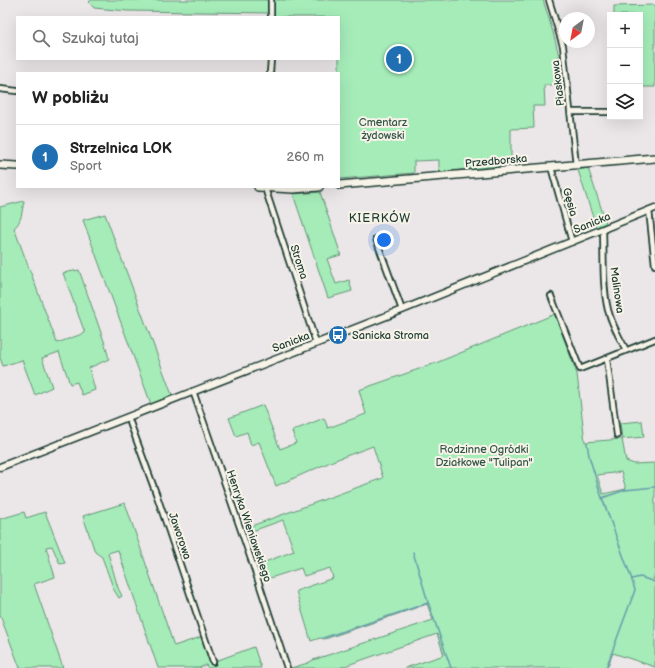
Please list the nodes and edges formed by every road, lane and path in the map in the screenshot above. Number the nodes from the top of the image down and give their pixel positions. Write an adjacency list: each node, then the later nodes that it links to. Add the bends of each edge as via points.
1 (271, 0): 3 (street)
2 (549, 0): 8 (street, Piaskowa, via 563,46)
3 (271, 16)
4 (271, 60): 5 (street)
5 (270, 72)
6 (0, 89): 7 (street)
7 (16, 91)
8 (571, 112): 9 (street); 12 (street, Piaskowa)
9 (607, 112)
10 (655, 158): 12 (main road, Przedborska)
11 (0, 165): 13 (main road)
12 (576, 165): 14 (main road, Przedborska)
13 (16, 166)
14 (551, 167): 15 (main road, Przedborska); 21 (street, Gęsia)
15 (340, 185)
16 (264, 188): 17 (main road); 26 (street, Stroma)
17 (292, 188)
18 (652, 209): 19 (street, Sanicka); 22 (street)
19 (602, 229): 21 (street, Sanicka); 27 (street, Malinowa, via 608,309)
20 (376, 239): 24 (street)
21 (572, 242): 24 (street, Sanicka)
22 (655, 264)
23 (550, 296): 28 (street, via 580,369)
24 (402, 310): 26 (street, Sanicka)
25 (655, 339): 27 (street)
26 (316, 343): 29 (street, Sanicka)
27 (626, 350): 28 (street)
28 (607, 359): 31 (street)
29 (193, 391): 30 (street, Sanicka); 34 (street, Henryka Wieniawskiego)
30 (128, 416): 32 (street, Sanicka); 33 (street, Jaworowa)
31 (617, 435)
32 (0, 467)
33 (213, 662)
34 (287, 668)

